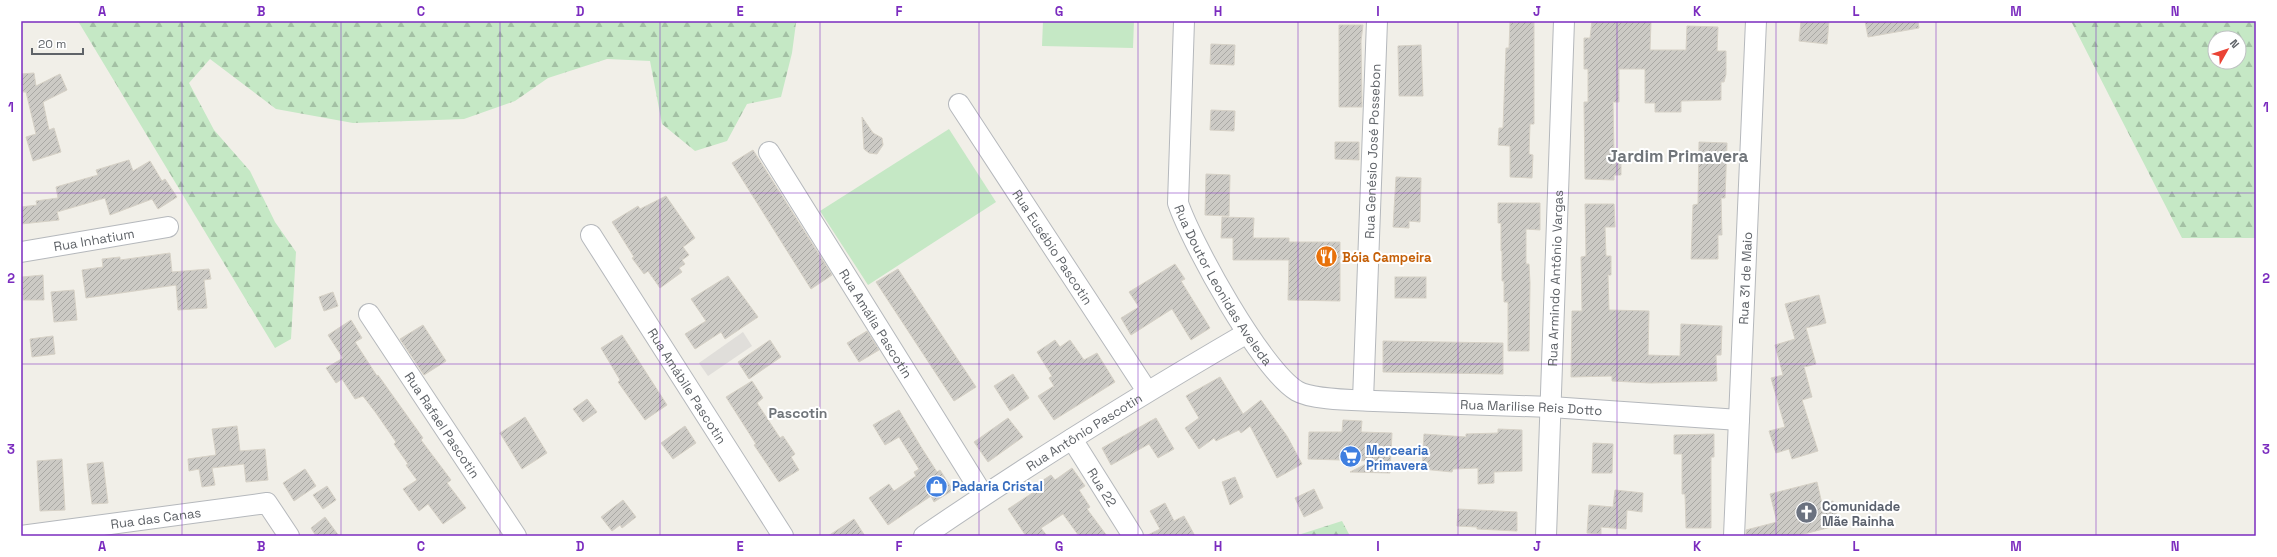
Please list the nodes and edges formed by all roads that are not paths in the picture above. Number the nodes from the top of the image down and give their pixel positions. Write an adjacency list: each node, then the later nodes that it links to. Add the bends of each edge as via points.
1 (1184, 21): 11 (street, Rua Doutor Leonidas Aveleda, via 1178,203 1185,226)
2 (1377, 21): 14 (street, Rua Genésio José Possebon)
3 (1564, 21): 15 (street, Rua Armindo Antônio Vargas)
4 (1756, 21): 16 (street, Rua 31 de Maio)
5 (959, 104): 12 (street, Rua Eusébio Pascotin)
6 (769, 152): 18 (street, Rua Amália Pascotin)
7 (168, 227): 9 (street, Rua Inhatium)
8 (591, 235): 23 (street, Rua Amábile Pascotin)
9 (21, 252)
10 (369, 314): 22 (street, Rua Rafael Pascotin)
11 (1247, 333): 12 (street, Rua Antônio Pascotin); 13 (street, Rua Doutor Leonidas Aveleda, via 1281,377 1298,392)
12 (1147, 391): 17 (street, Rua Antônio Pascotin)
13 (1323, 398): 14 (street, Rua Marilise Reis Dotto)
14 (1364, 400): 15 (street, Rua Marilise Reis Dotto)
15 (1551, 407): 16 (street, Rua Marilise Reis Dotto); 26 (street, Rua Armindo Antônio Vargas)
16 (1739, 420): 27 (street, Rua 31 de Maio)
17 (1072, 438): 18 (street, Rua Antônio Pascotin); 25 (street, Rua 22)
18 (983, 495): 24 (street, Rua Antônio Pascotin)
19 (66, 533): 20 (street, Rua das Canas); 21 (street, Rua das Canas, via 267,503)
20 (21, 536)
21 (289, 536)
22 (516, 536)
23 (783, 536)
24 (924, 536)
25 (1133, 536)
26 (1546, 536)
27 (1734, 536)

